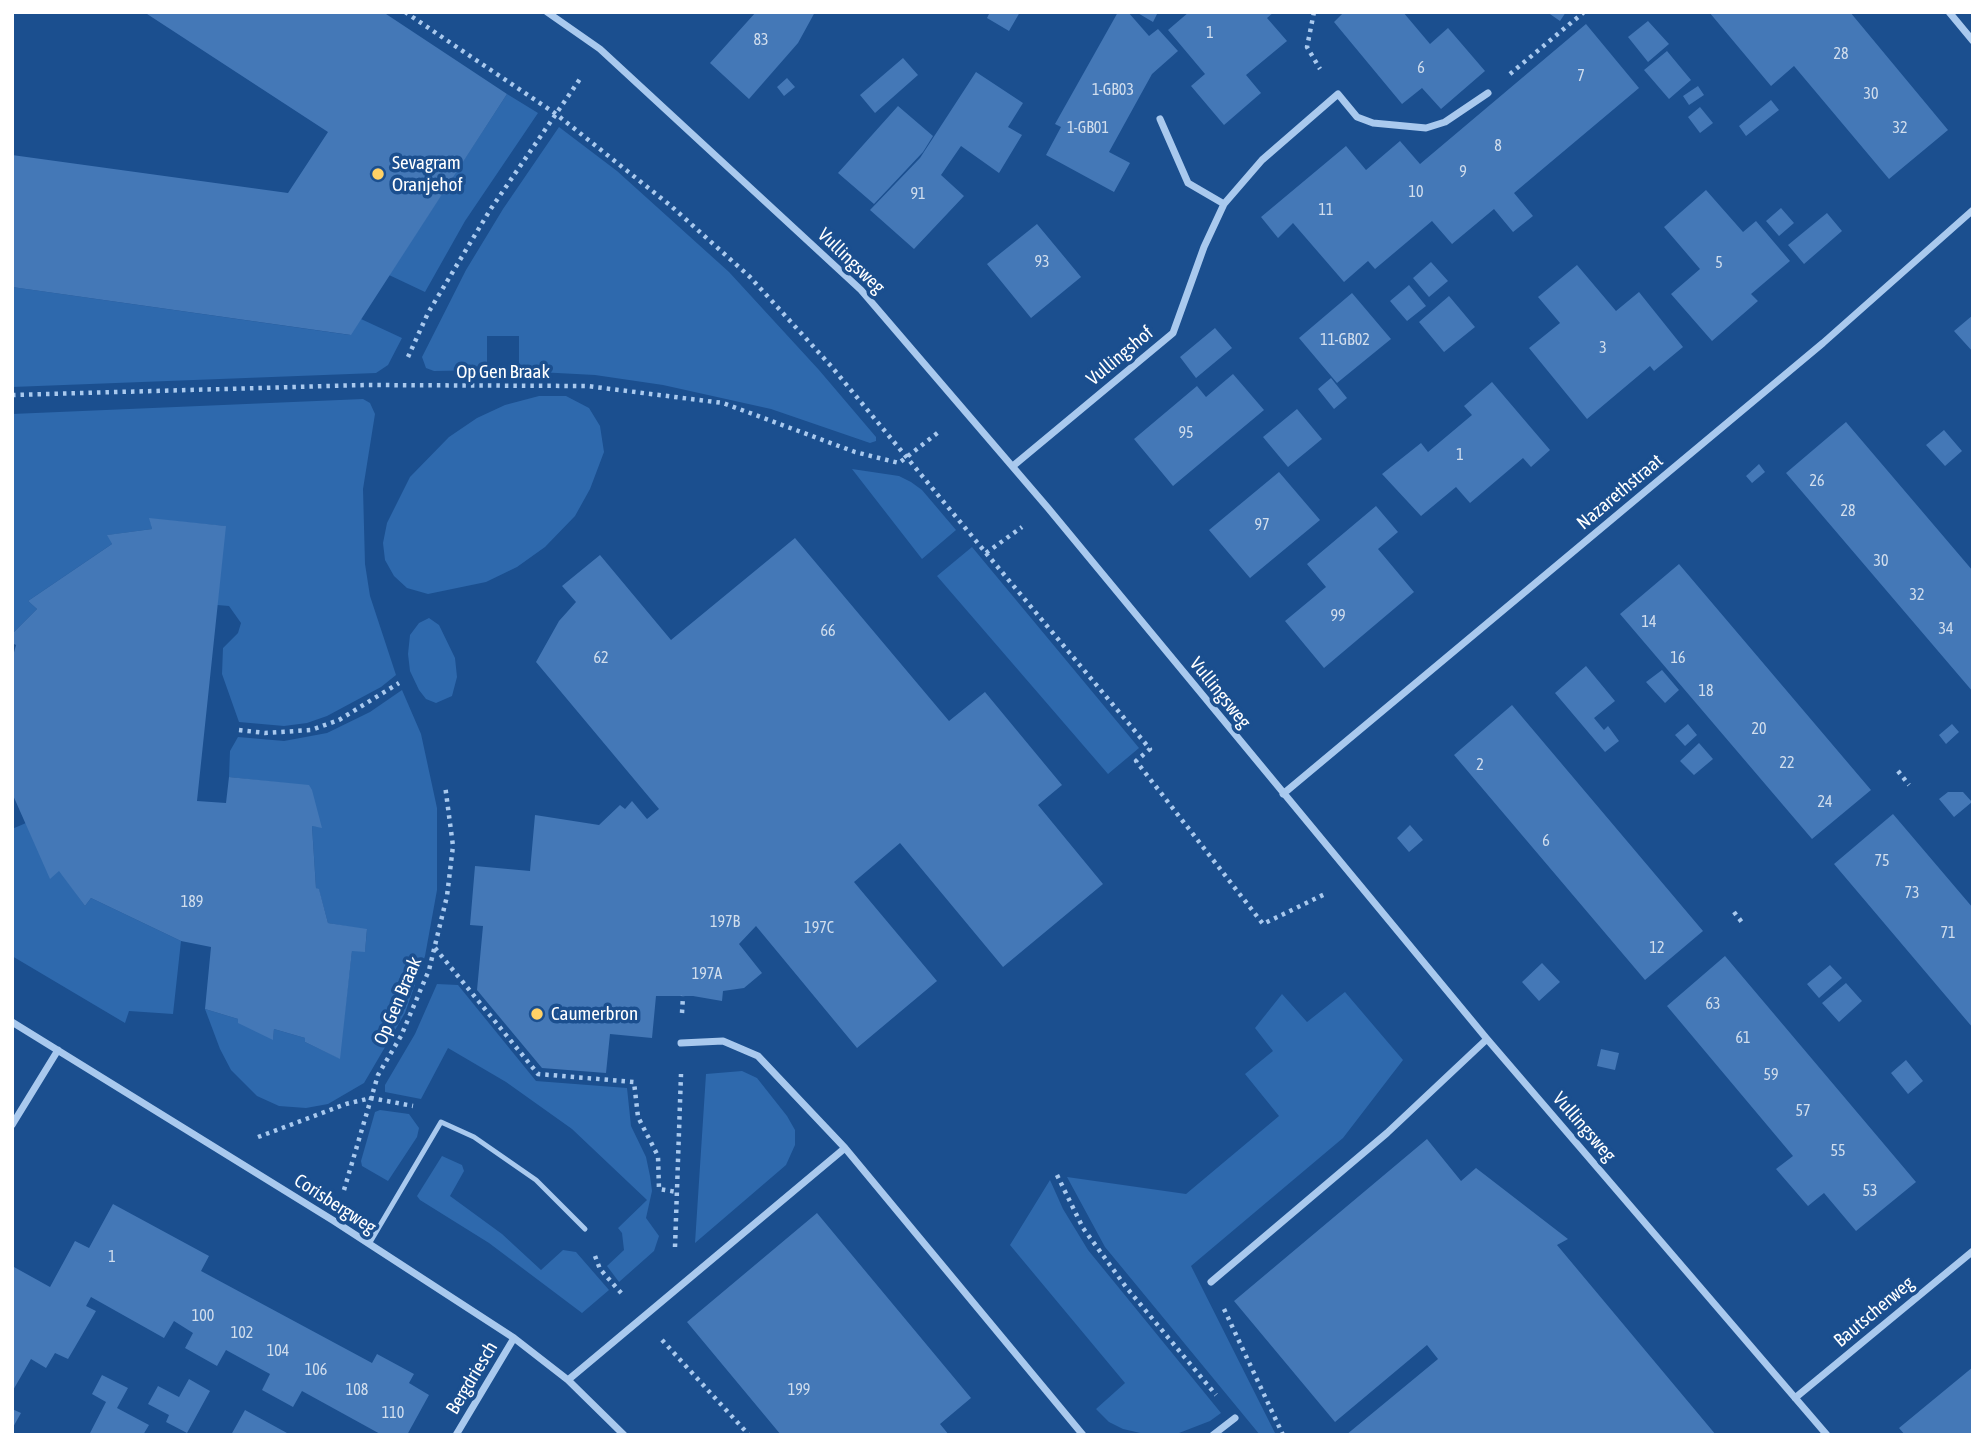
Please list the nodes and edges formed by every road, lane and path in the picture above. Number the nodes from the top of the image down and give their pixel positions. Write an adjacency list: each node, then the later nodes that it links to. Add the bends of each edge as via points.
1 (405, 12): 10 (path)
2 (547, 12): 7 (street, Vullingsweg)
3 (1314, 12): 9 (path, via 1307,47)
4 (1584, 12): 8 (path)
5 (1949, 12): 6 (street)
6 (1973, 41)
7 (600, 49): 10 (path); 16 (street, Vullingsweg, via 861,290)
8 (1488, 93): 9 (street, via 1445,122 1426,128 1373,124 1357,117)
9 (1338, 94): 12 (street, Vullingshof, via 1262,160)
10 (556, 114): 14 (path, via 483,222 428,313); 17 (path, via 671,206 750,277)
11 (1160, 119): 12 (street, via 1188,183)
12 (1224, 204): 18 (street, Vullingshof, via 1173,333)
13 (1973, 210): 26 (street, Nazarethstraat, via 1813,351)
14 (408, 357)
15 (12, 395): 17 (path, Op Gen Braak, via 365,385 587,386 723,403 855,452 899,463)
16 (966, 412): 17 (path); 18 (street, Vullingsweg)
17 (906, 457): 20 (path)
18 (1013, 466): 19 (street, Vullingsweg)
19 (1048, 508): 20 (path); 26 (street, Vullingsweg)
20 (986, 553): 27 (path, via 1150,749 1136,761 1263,924)
21 (399, 683): 22 (path, via 340,720 311,730)
22 (239, 730)
23 (1898, 771): 25 (path)
24 (445, 785): 30 (path, Op Gen Braak, via 453,846)
25 (1909, 785)
26 (1283, 794): 27 (street, Vullingsweg)
27 (1355, 880): 33 (street, Vullingsweg)
28 (1734, 912): 29 (path)
29 (1744, 925)
30 (435, 948): 36 (path, Op Gen Braak); 42 (path, via 538,1074 634,1082 638,1117 658,1156 659,1189)
31 (683, 996): 34 (path)
32 (12, 1022): 35 (street, Corisbergweg)
33 (1487, 1040): 47 (street, via 1387,1133); 51 (street, Vullingsweg)
34 (681, 1043): 39 (street, via 723,1041 758,1056); 42 (path)
35 (58, 1050): 38 (street); 40 (street, Corisbergweg)
36 (372, 1098): 37 (path, via 412,1105); 40 (path); 43 (path, Op Gen Braak)
37 (441, 1122): 44 (lane, via 474,1138 536,1180); 45 (lane)
38 (12, 1125)
39 (845, 1148): 48 (street); 55 (street)
40 (220, 1151): 43 (street, Corisbergweg)
41 (1057, 1175): 52 (path, via 1083,1228)
42 (677, 1192): 48 (path)
43 (334, 1221): 45 (street, Corisbergweg)
44 (585, 1229)
45 (369, 1244): 49 (street, Corisbergweg)
46 (1973, 1251): 51 (street, Bautscherweg)
47 (1211, 1282): 57 (path)
48 (674, 1290): 50 (street)
49 (514, 1338): 50 (street, Corisbergweg); 53 (street, Bergdriesch)
50 (568, 1380): 54 (street, Corisbergweg)
51 (1795, 1398): 58 (street, Vullingsweg)
52 (1235, 1418): 56 (street)
53 (456, 1435)
54 (624, 1435)
55 (1083, 1435)
56 (1213, 1435)
57 (1283, 1435)
58 (1827, 1435)

